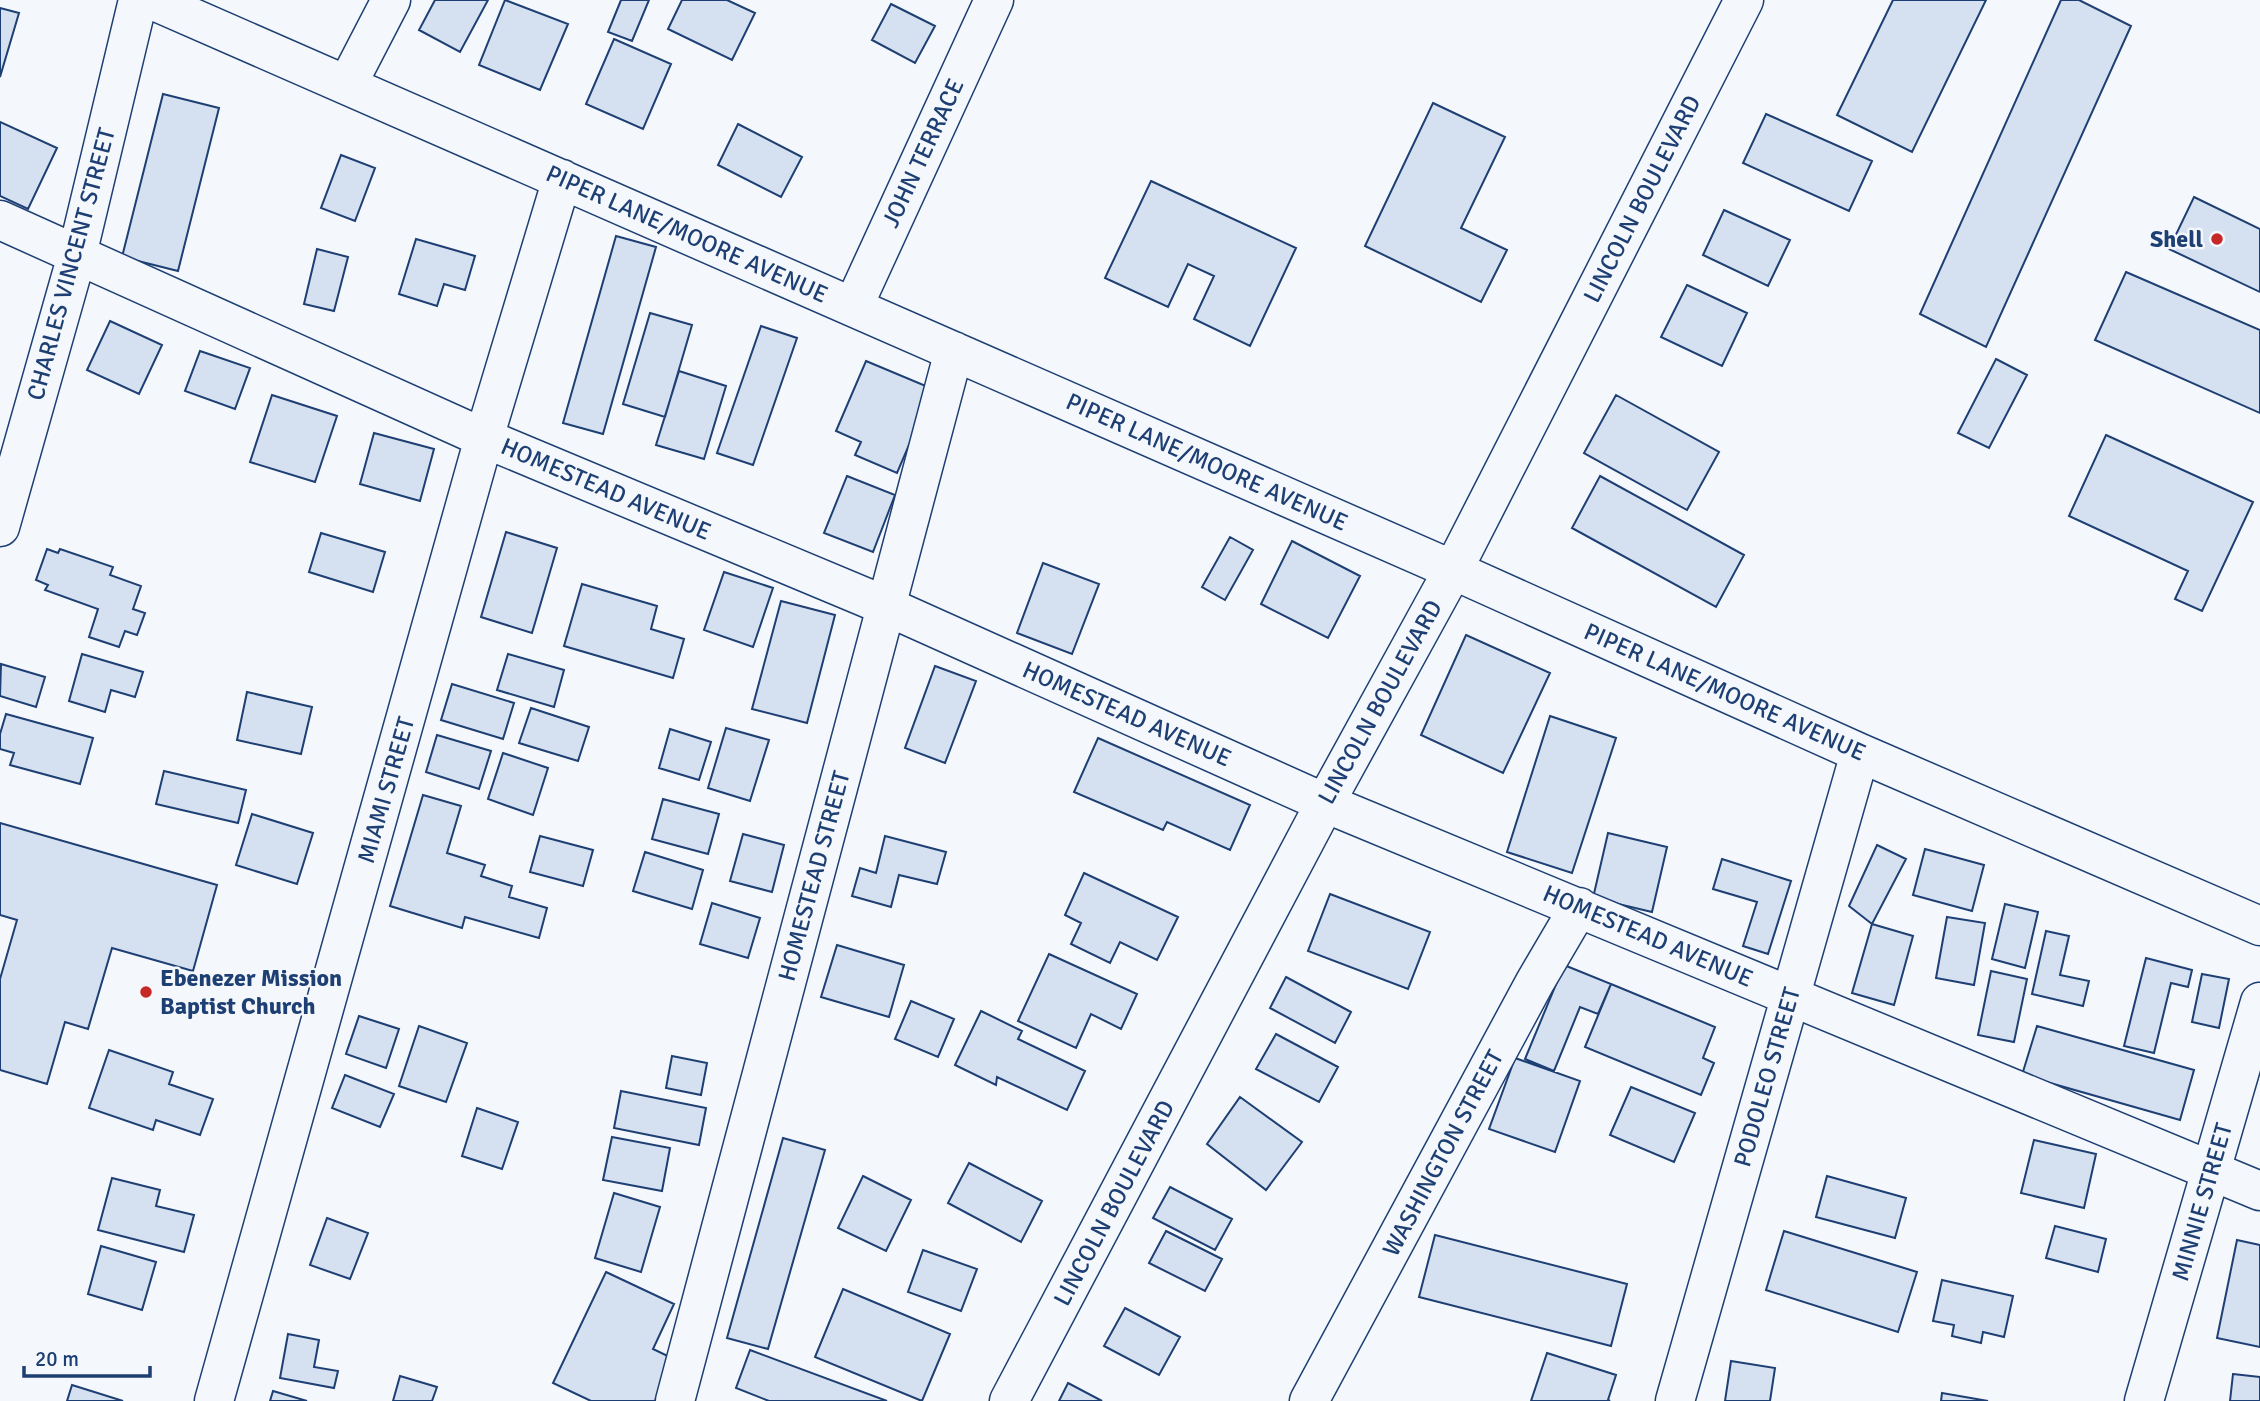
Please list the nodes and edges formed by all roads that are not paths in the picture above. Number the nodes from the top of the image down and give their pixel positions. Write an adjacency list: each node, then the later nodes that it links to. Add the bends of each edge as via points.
1 (138, 0): 9 (street, CHARLES VINCENT STREET)
2 (152, 0): 6 (street, PIPER LANE/MOORE AVENUE)
3 (391, 0): 6 (street)
4 (994, 0): 10 (street, JOHN TERRACE)
5 (1744, 0): 14 (street, LINCOLN BOULEVARD)
6 (347, 85): 7 (street, PIPER LANE/MOORE AVENUE)
7 (562, 180): 10 (street, PIPER LANE/MOORE AVENUE); 12 (street, MIAMI STREET)
8 (0, 220): 9 (street, HOMESTEAD AVENUE)
9 (76, 255): 12 (street, HOMESTEAD AVENUE); 13 (street, CHARLES VINCENT STREET)
10 (853, 307): 11 (street, PIPER LANE/MOORE AVENUE)
11 (954, 351): 14 (street, PIPER LANE/MOORE AVENUE); 15 (street, HOMESTEAD STREET)
12 (484, 438): 15 (street, HOMESTEAD AVENUE); 24 (street, MIAMI STREET)
13 (0, 527)
14 (1453, 570): 16 (street, PIPER LANE/MOORE AVENUE); 17 (street, LINCOLN BOULEVARD)
15 (886, 606): 17 (street, HOMESTEAD AVENUE); 25 (street, HOMESTEAD STREET)
16 (1860, 753): 19 (street, PIPER LANE/MOORE AVENUE); 20 (street, PODOLEO STREET)
17 (1325, 803): 18 (street, HOMESTEAD AVENUE); 26 (street, LINCOLN BOULEVARD)
18 (1579, 907): 20 (street, HOMESTEAD AVENUE); 27 (street, WASHINGTON STREET)
19 (2260, 926)
20 (1790, 996): 22 (street, HOMESTEAD AVENUE); 28 (street, PODOLEO STREET)
21 (2260, 1002): 22 (street, MINNIE STREET)
22 (2211, 1169): 23 (street, HOMESTEAD AVENUE); 29 (street, MINNIE STREET)
23 (2260, 1191)
24 (214, 1401)
25 (675, 1401)
26 (1010, 1401)
27 (1309, 1401)
28 (1675, 1401)
29 (2144, 1401)

